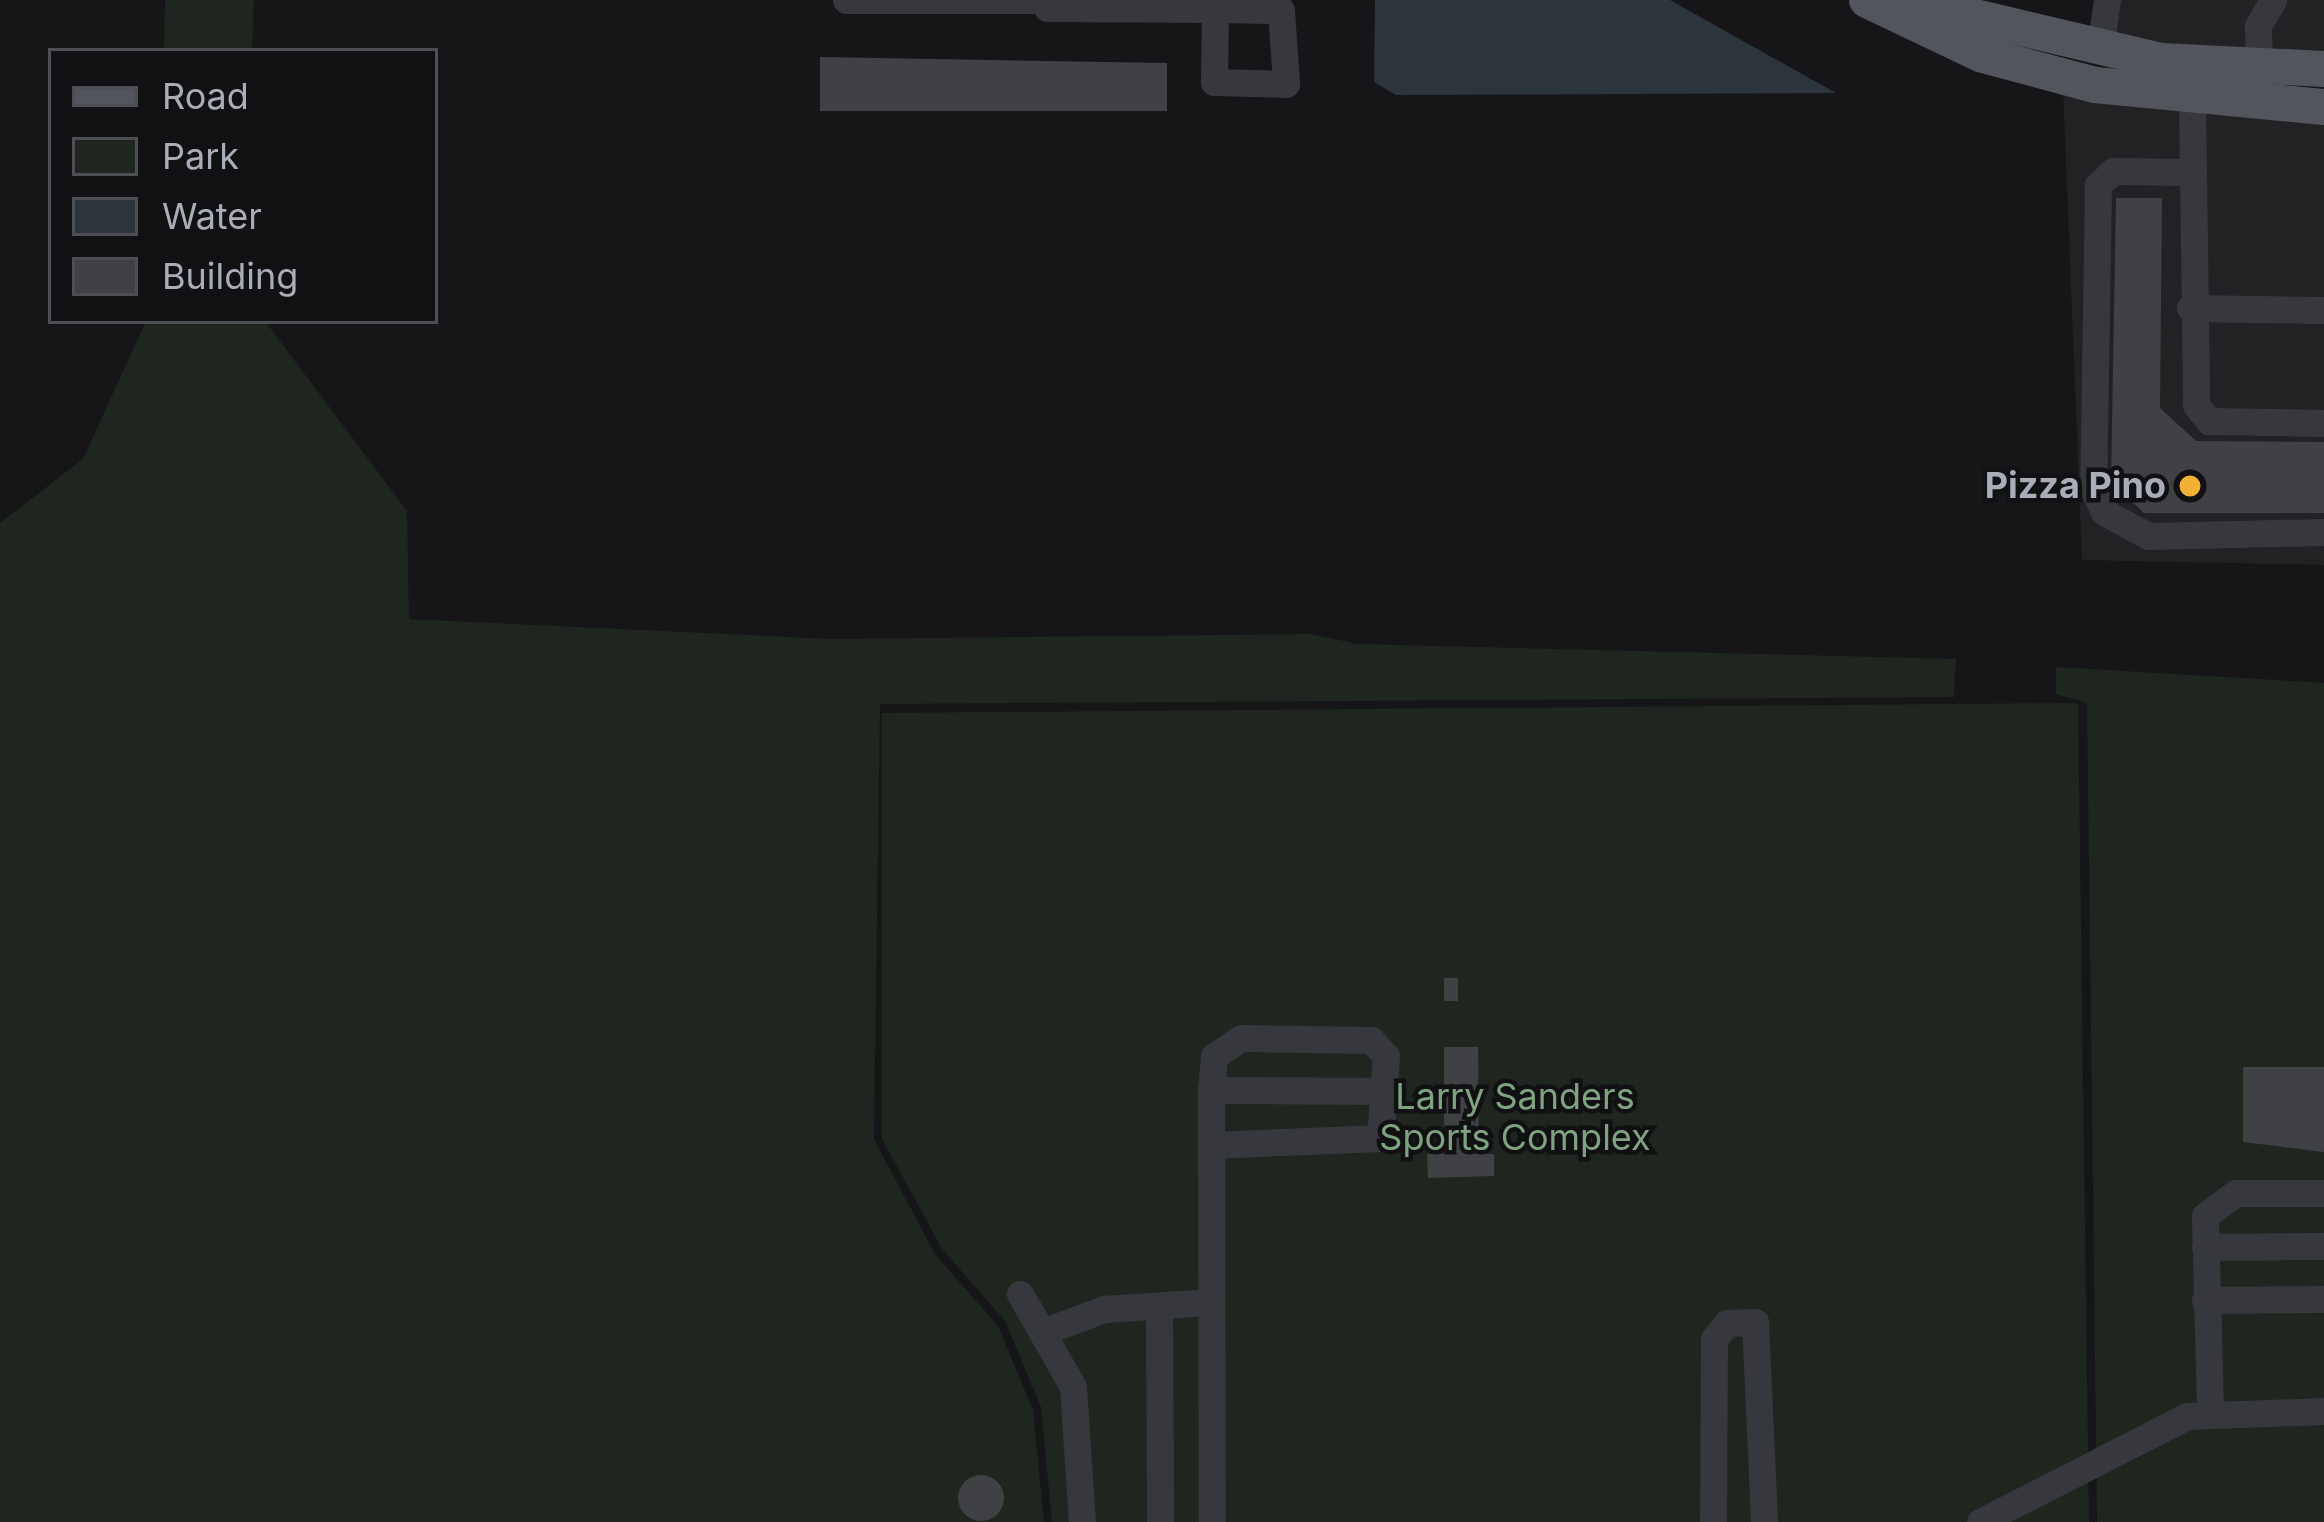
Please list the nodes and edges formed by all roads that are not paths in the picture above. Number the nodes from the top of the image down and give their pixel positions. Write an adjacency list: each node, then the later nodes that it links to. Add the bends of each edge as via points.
1 (846, 0): 6 (street)
2 (1867, 0): 11 (main road, via 1980,54)
3 (1903, 0): 8 (main road)
4 (2107, 0): 8 (street)
5 (2273, 0): 9 (street, via 2258,26)
6 (1046, 4): 7 (street)
7 (1214, 9)
8 (2100, 49): 9 (main road)
9 (2259, 68): 10 (main road)
10 (2324, 69)
11 (2192, 102): 12 (main road); 13 (street)
12 (2324, 106)
13 (2190, 172): 14 (street); 17 (street, via 2114,171 2098,185 2093,488 2104,512 2147,536)
14 (2190, 308): 15 (street); 16 (street, via 2190,392 2209,421)
15 (2324, 310)
16 (2324, 423)
17 (2324, 532)
18 (1210, 1090): 19 (street); 19 (street, via 1214,1057 1241,1038 1371,1040 1386,1055); 20 (street)
19 (1387, 1091): 20 (street, via 1386,1129 1370,1143)
20 (1211, 1145): 27 (street)
21 (2324, 1193): 23 (street, via 2215,1202)
22 (2324, 1246): 23 (street)
23 (2205, 1247): 26 (street)
24 (1020, 1294): 29 (street)
25 (2324, 1299): 26 (street)
26 (2205, 1300): 30 (street)
27 (1210, 1302): 28 (street); 34 (street)
28 (1159, 1309): 29 (street, via 1104,1309); 33 (street)
29 (1048, 1330): 32 (street, via 1076,1402)
30 (2210, 1409): 31 (street); 37 (street)
31 (2324, 1412)
32 (1082, 1522)
33 (1160, 1522)
34 (1212, 1522)
35 (1713, 1522): 36 (street, via 1714,1340 1727,1323 1755,1322)
36 (1764, 1522)
37 (1981, 1522)

